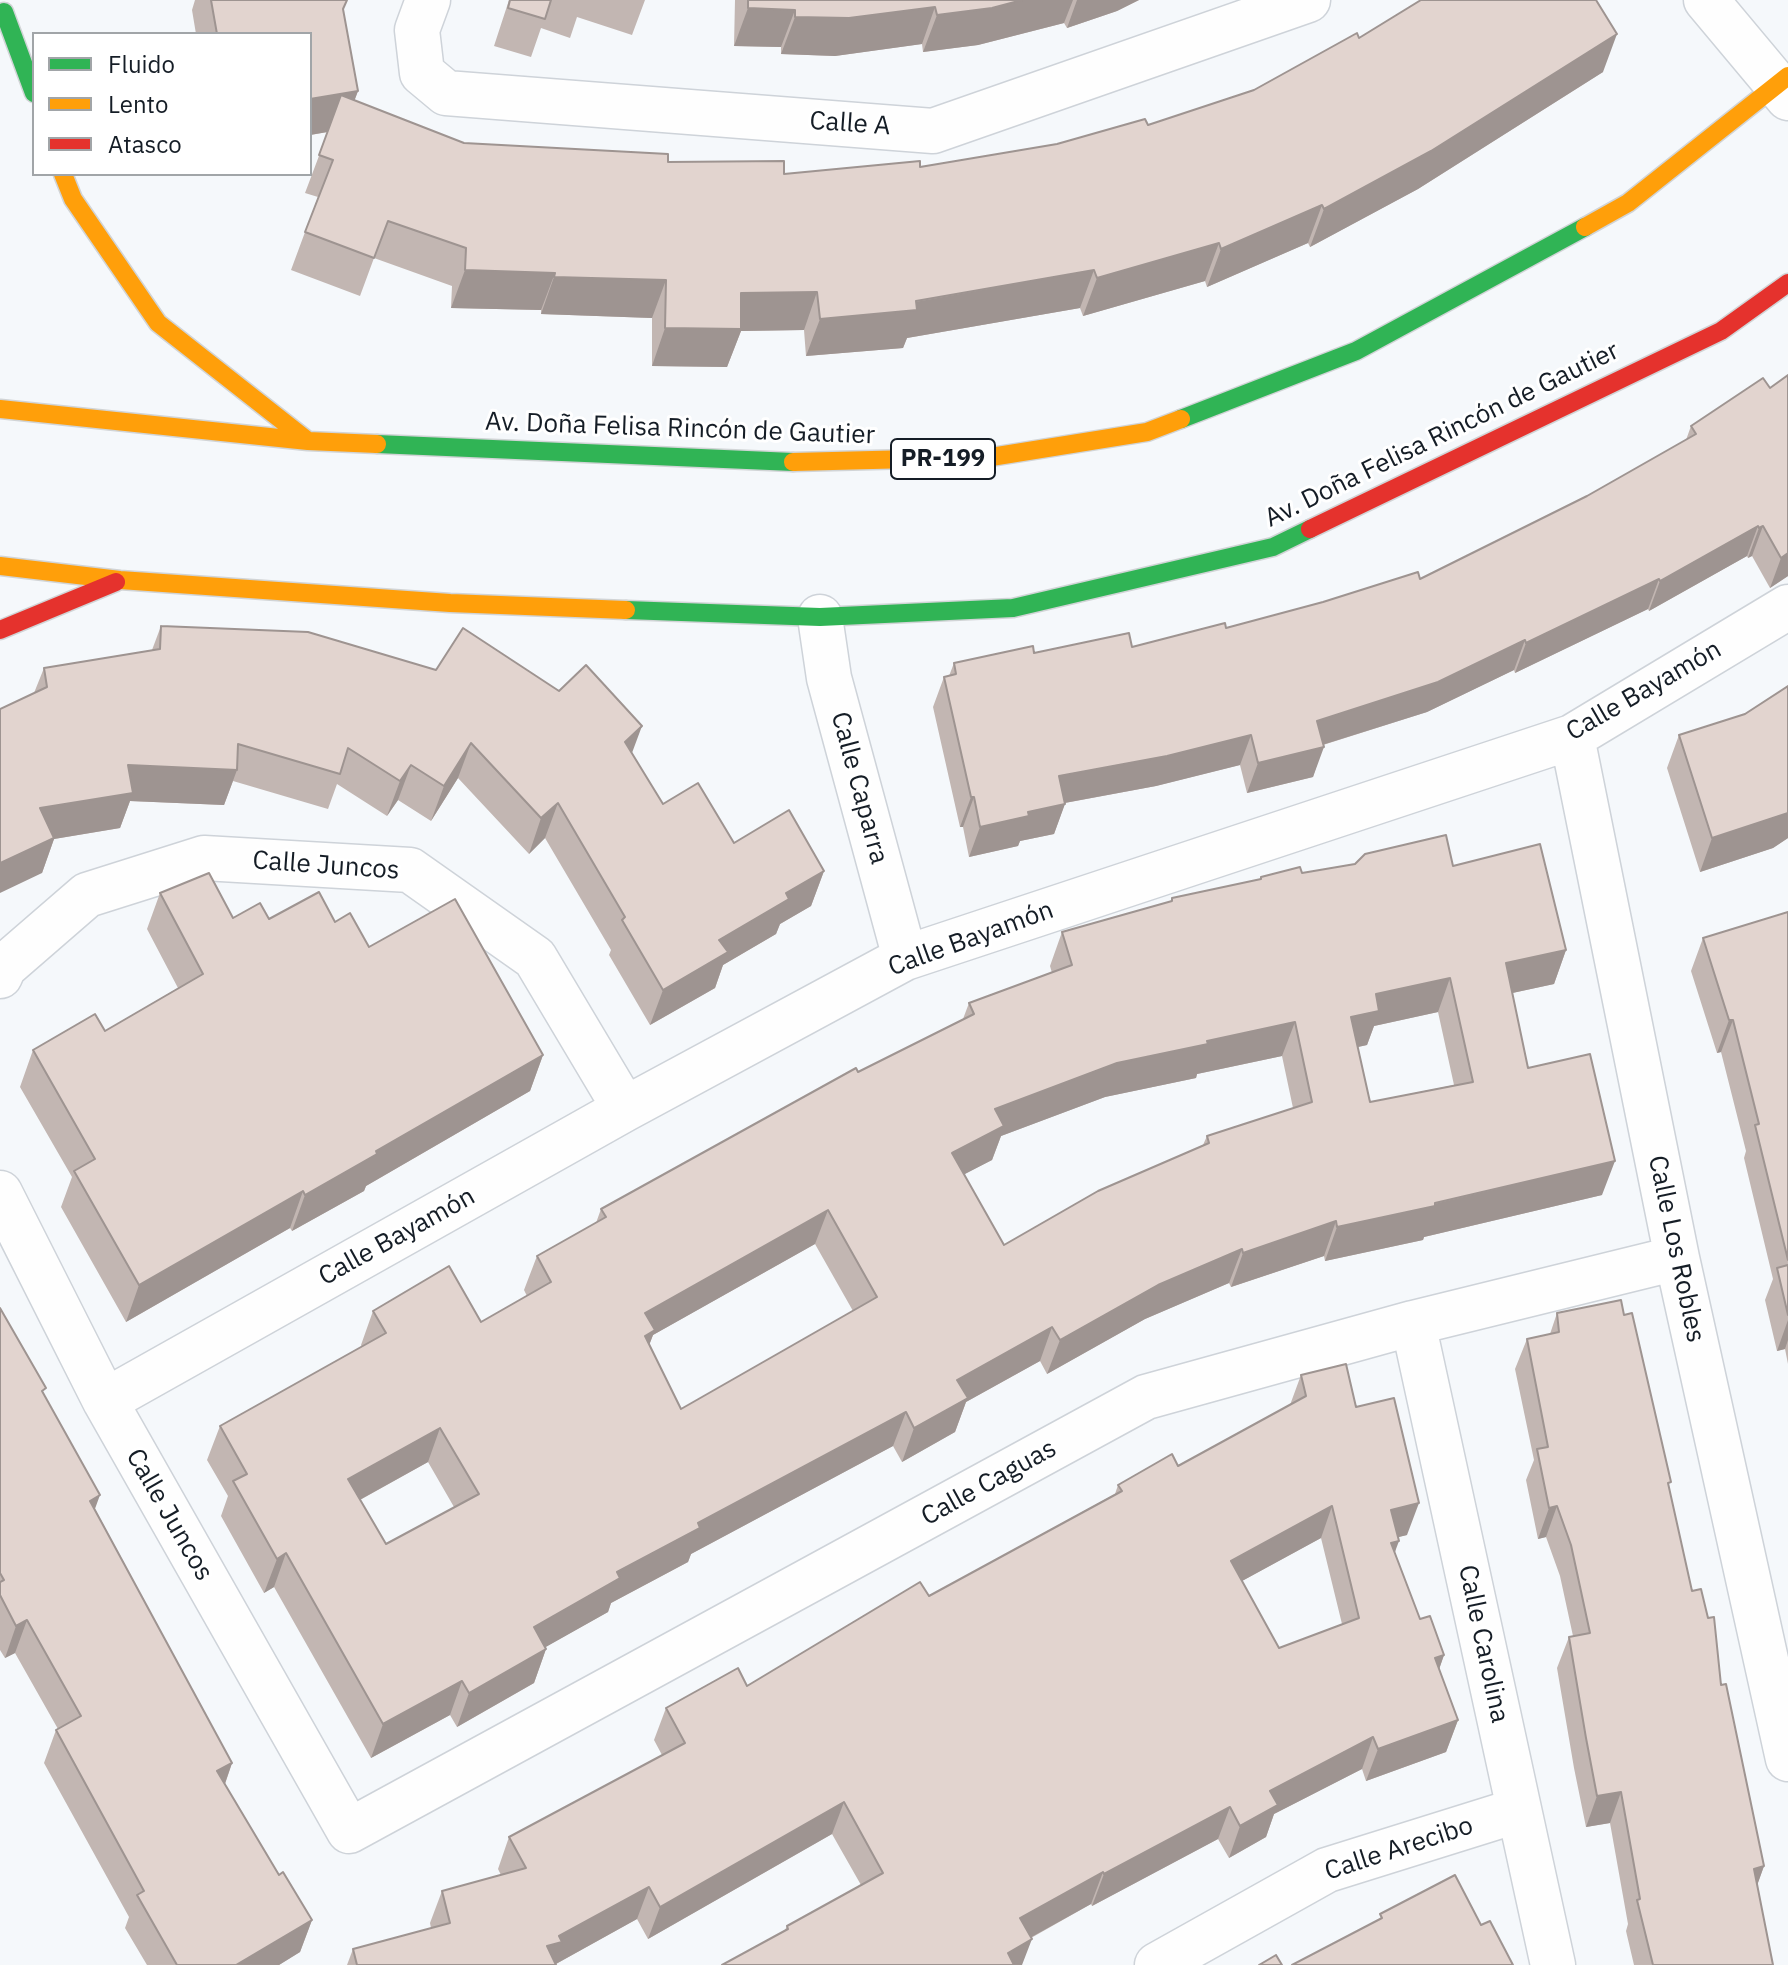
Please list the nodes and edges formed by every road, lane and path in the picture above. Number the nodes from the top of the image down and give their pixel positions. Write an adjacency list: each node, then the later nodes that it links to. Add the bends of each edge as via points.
1 (1308, 0): 4 (street, Calle A, via 933,131 446,93 422,73)
2 (1706, 0): 5 (street)
3 (3, 13): 6 (main road)
4 (422, 15)
5 (1784, 86): 10 (main road, Av. Doña Felisa Rincón de Gautier / PR-199, via 1628,203 1356,351 1147,432 991,457 815,463)
6 (32, 88)
7 (64, 176): 10 (main road, via 73,199 158,323)
8 (1788, 283): 14 (main road, Av. Doña Felisa Rincón de Gautier, via 1721,331 1273,547 1013,608)
9 (0, 409): 10 (main road, Av. Doña Felisa Rincón de Gautier / PR-199)
10 (308, 441)
11 (0, 566): 12 (main road, Av. Doña Felisa Rincón de Gautier)
12 (120, 580): 14 (main road, Av. Doña Felisa Rincón de Gautier, via 450,603); 15 (main road)
13 (1788, 607): 16 (street, Calle Bayamón)
14 (820, 617): 17 (street, Calle Caparra, via 829,678)
15 (0, 630)
16 (1572, 737): 17 (street, Calle Bayamón); 21 (street, Calle Los Robles)
17 (905, 958): 19 (street, Calle Bayamón)
18 (0, 976): 19 (street, Calle Juncos, via 87,895 204,858 410,870 535,958)
19 (625, 1109): 23 (street, Calle Bayamón)
20 (0, 1193): 23 (street, Calle Juncos)
21 (1677, 1258): 22 (street, Calle Caguas); 24 (street, Calle Los Robles)
22 (1413, 1323): 25 (street, Calle Carolina); 26 (street, Calle Caguas, via 1146,1397)
23 (105, 1401): 26 (street, Calle Juncos)
24 (1788, 1759)
25 (1519, 1810): 27 (street, Calle Arecibo, via 1327,1870); 28 (street, Calle Carolina)
26 (349, 1831)
27 (1157, 1965)
28 (1553, 1965)

